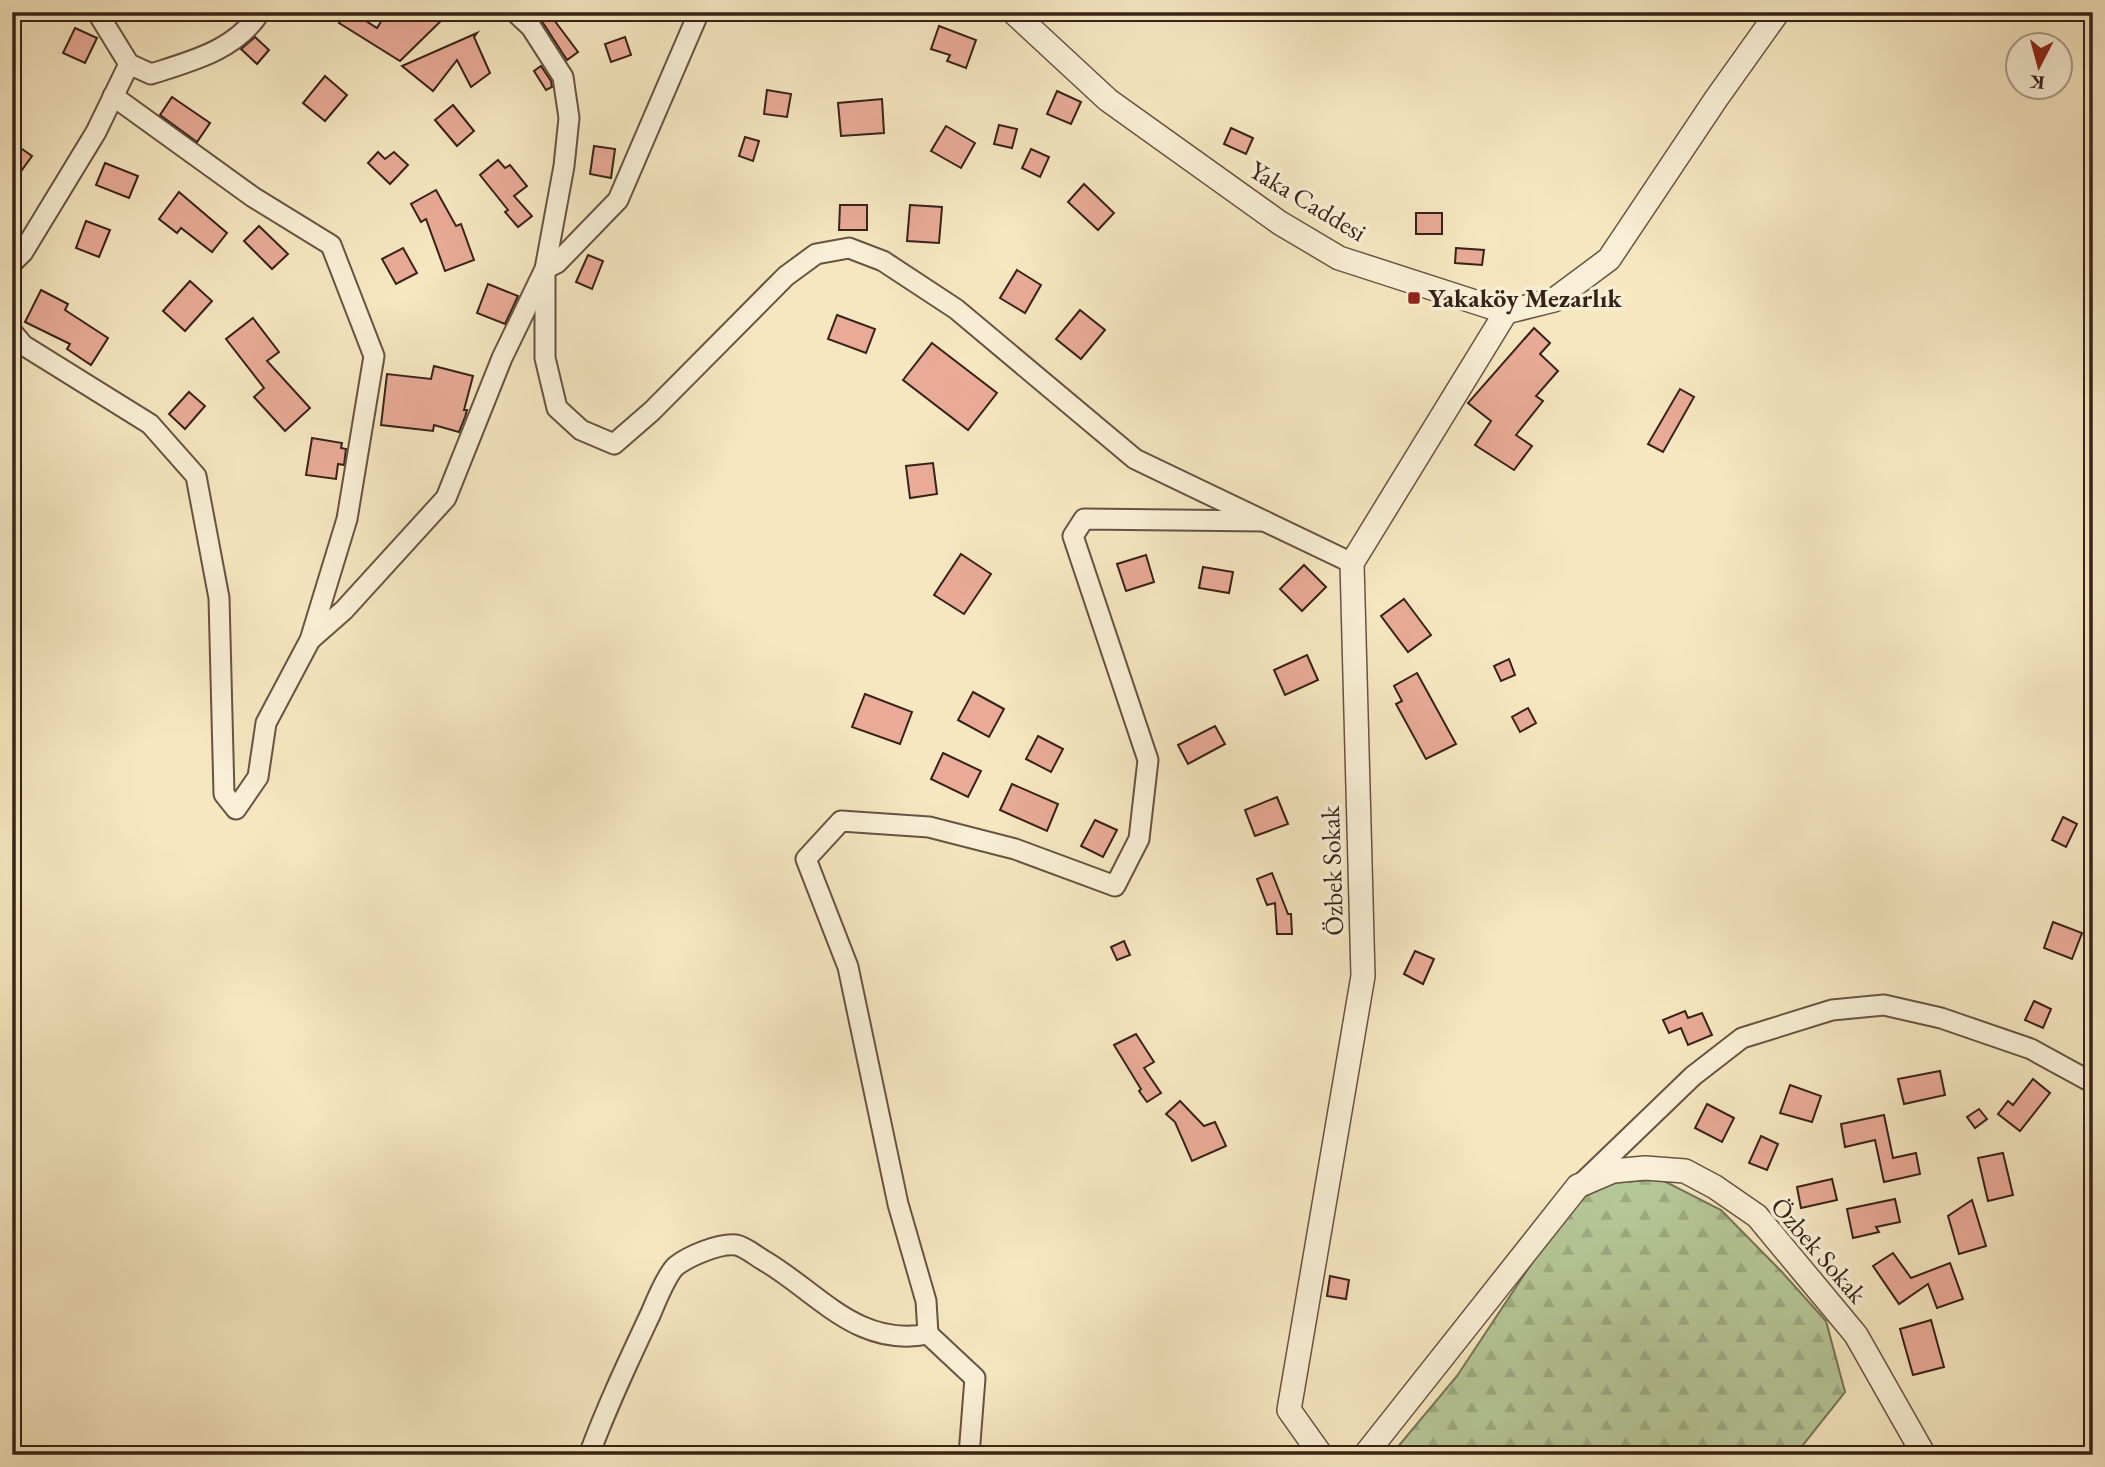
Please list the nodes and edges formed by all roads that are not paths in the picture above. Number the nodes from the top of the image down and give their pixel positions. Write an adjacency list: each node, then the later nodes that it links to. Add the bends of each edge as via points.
1 (97, 12): 7 (street)
2 (260, 12): 7 (street, via 249,30 204,57 151,74)
3 (515, 12): 10 (street, via 531,27 564,77 569,118)
4 (699, 12): 10 (street, via 618,200 557,263)
5 (1013, 12): 11 (street, Yaka Caddesi, via 1108,100 1280,223 1339,258)
6 (1778, 12): 11 (street, via 1609,258 1554,300)
7 (129, 64): 8 (street)
8 (113, 96): 9 (street, via 23,253); 15 (street, via 253,197 331,245 374,356 347,519)
9 (12, 263)
10 (545, 268): 13 (street, via 544,358 557,408 582,430 614,444 786,276 817,254 849,248 883,261 956,309 1135,459); 15 (street, via 502,358 446,498 344,610)
11 (1506, 312): 14 (street)
12 (12, 332): 15 (street, via 23,345 150,424 196,476 219,598 224,794 236,808 258,777 266,723)
13 (1264, 521): 14 (street); 18 (street, via 1084,519 1073,536 1148,760 1139,839 1115,886 1015,849 929,827 841,821 806,859 848,967 898,1204 926,1301)
14 (1352, 563): 21 (street, Özbek Sokak, via 1363,976 1289,1410)
15 (310, 640)
16 (2093, 1083): 17 (street, via 2031,1049 1941,1018 1884,1005 1832,1010 1742,1038 1693,1076)
17 (1578, 1186): 22 (street, Özbek Sokak); 23 (street, Özbek Sokak, via 1613,1171 1685,1171 1757,1216 1856,1335)
18 (928, 1334): 19 (street, via 908,1338 861,1328 737,1245 711,1248 675,1267); 20 (street, via 975,1378)
19 (589, 1455)
20 (969, 1455)
21 (1321, 1455)
22 (1365, 1455)
23 (1924, 1455)

